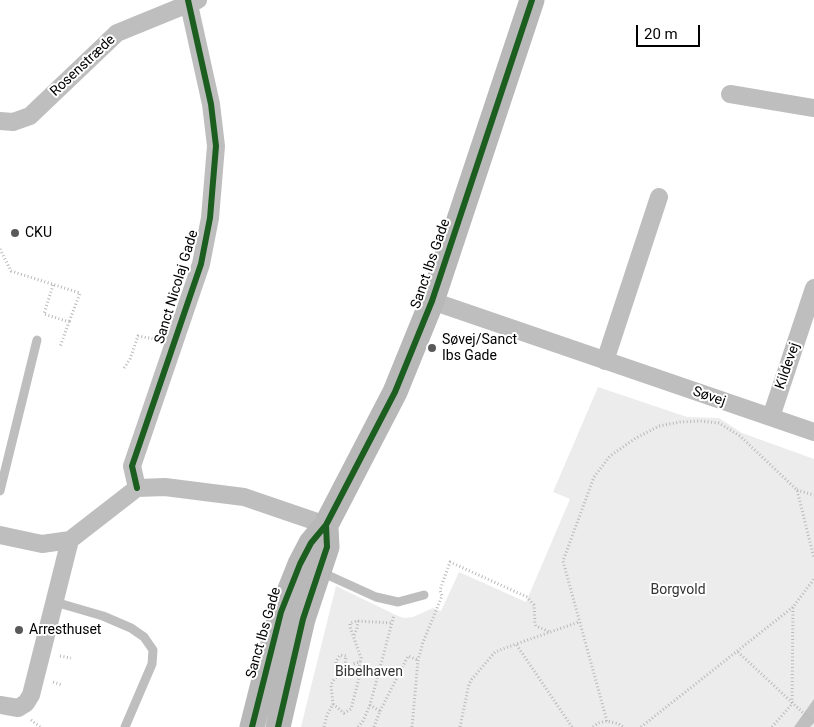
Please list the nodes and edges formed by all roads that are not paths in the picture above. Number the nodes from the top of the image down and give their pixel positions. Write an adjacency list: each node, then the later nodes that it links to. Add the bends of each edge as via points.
1 (532, 0): 8 (main road, Sanct Ibs Gade)
2 (191, 1): 5 (street, Rosenstræde, via 117,33 30,116 13,122); 13 (street, Sanct Nicolaj Gade, via 216,146 210,218 201,264 132,466)
3 (730, 94): 4 (street)
4 (814, 108)
5 (0, 121)
6 (659, 197): 10 (street)
7 (814, 288): 11 (street, Kildevej)
8 (432, 301): 10 (street, Søvej); 15 (main road, Sanct Ibs Gade, via 395,392)
9 (37, 340): 14 (lane)
10 (605, 361): 11 (street, Søvej)
11 (771, 417): 12 (street, Søvej)
12 (814, 432)
13 (137, 488): 15 (street, via 165,487 244,498); 17 (street)
14 (0, 492)
15 (326, 524): 18 (main road, Sanct Ibs Gade, via 326,547)
16 (0, 535): 17 (street, via 42,544)
17 (70, 540): 20 (street)
18 (309, 567): 19 (lane, via 376,597 398,602); 23 (main road, Sanct Ibs Gade, via 281,612); 24 (main road, Sanct Ibs Gade, via 303,619)
19 (424, 595)
20 (55, 602): 21 (street, via 31,695 18,708); 22 (lane, via 131,628 144,637 153,650 152,664)
21 (0, 705)
22 (124, 727)
23 (252, 727)
24 (278, 727)

